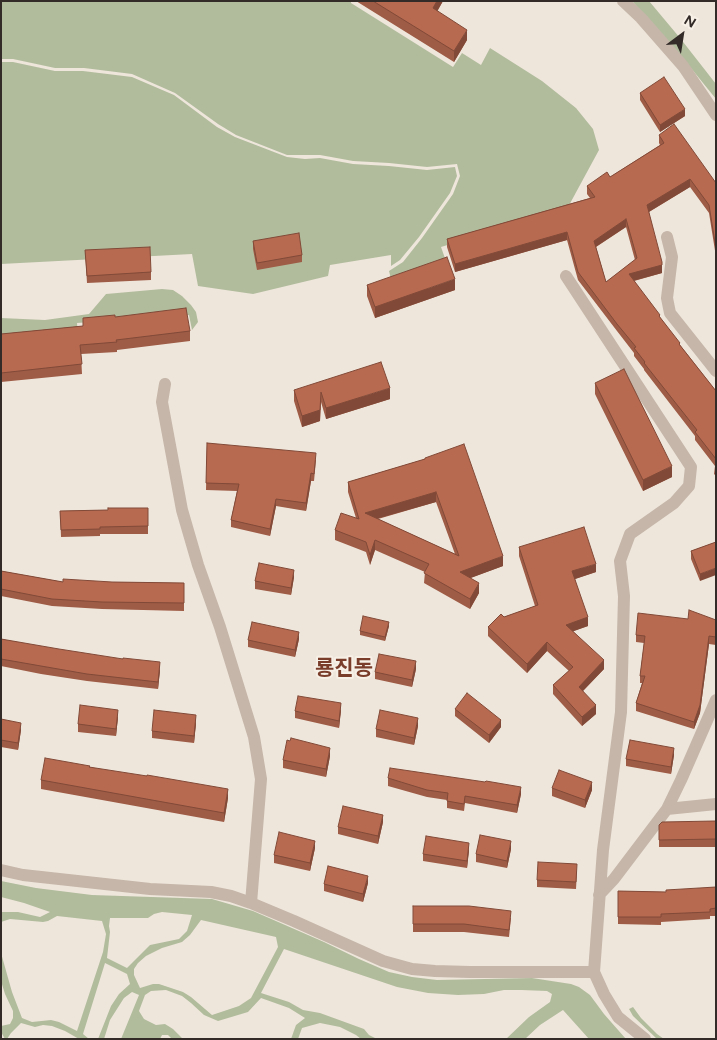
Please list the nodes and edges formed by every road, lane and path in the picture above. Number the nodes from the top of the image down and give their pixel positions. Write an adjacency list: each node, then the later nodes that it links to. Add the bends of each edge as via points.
1 (623, 1): 2 (street, via 683,66)
2 (716, 115)
3 (666, 237): 5 (street, via 672,257 667,298 670,313)
4 (566, 276): 11 (street, via 691,467 689,486 674,504 630,534 620,561 624,596 621,712)
5 (716, 371)
6 (165, 384): 12 (street, via 162,402 182,510 254,737 261,780)
7 (716, 700): 9 (street)
8 (716, 804): 9 (street)
9 (667, 809): 11 (street)
10 (1, 870): 12 (street, via 150,889 211,892)
11 (599, 895): 13 (street)
12 (251, 903): 13 (street, via 383,962 412,968 470,972)
13 (594, 972): 14 (street, via 618,1017)
14 (645, 1039)

